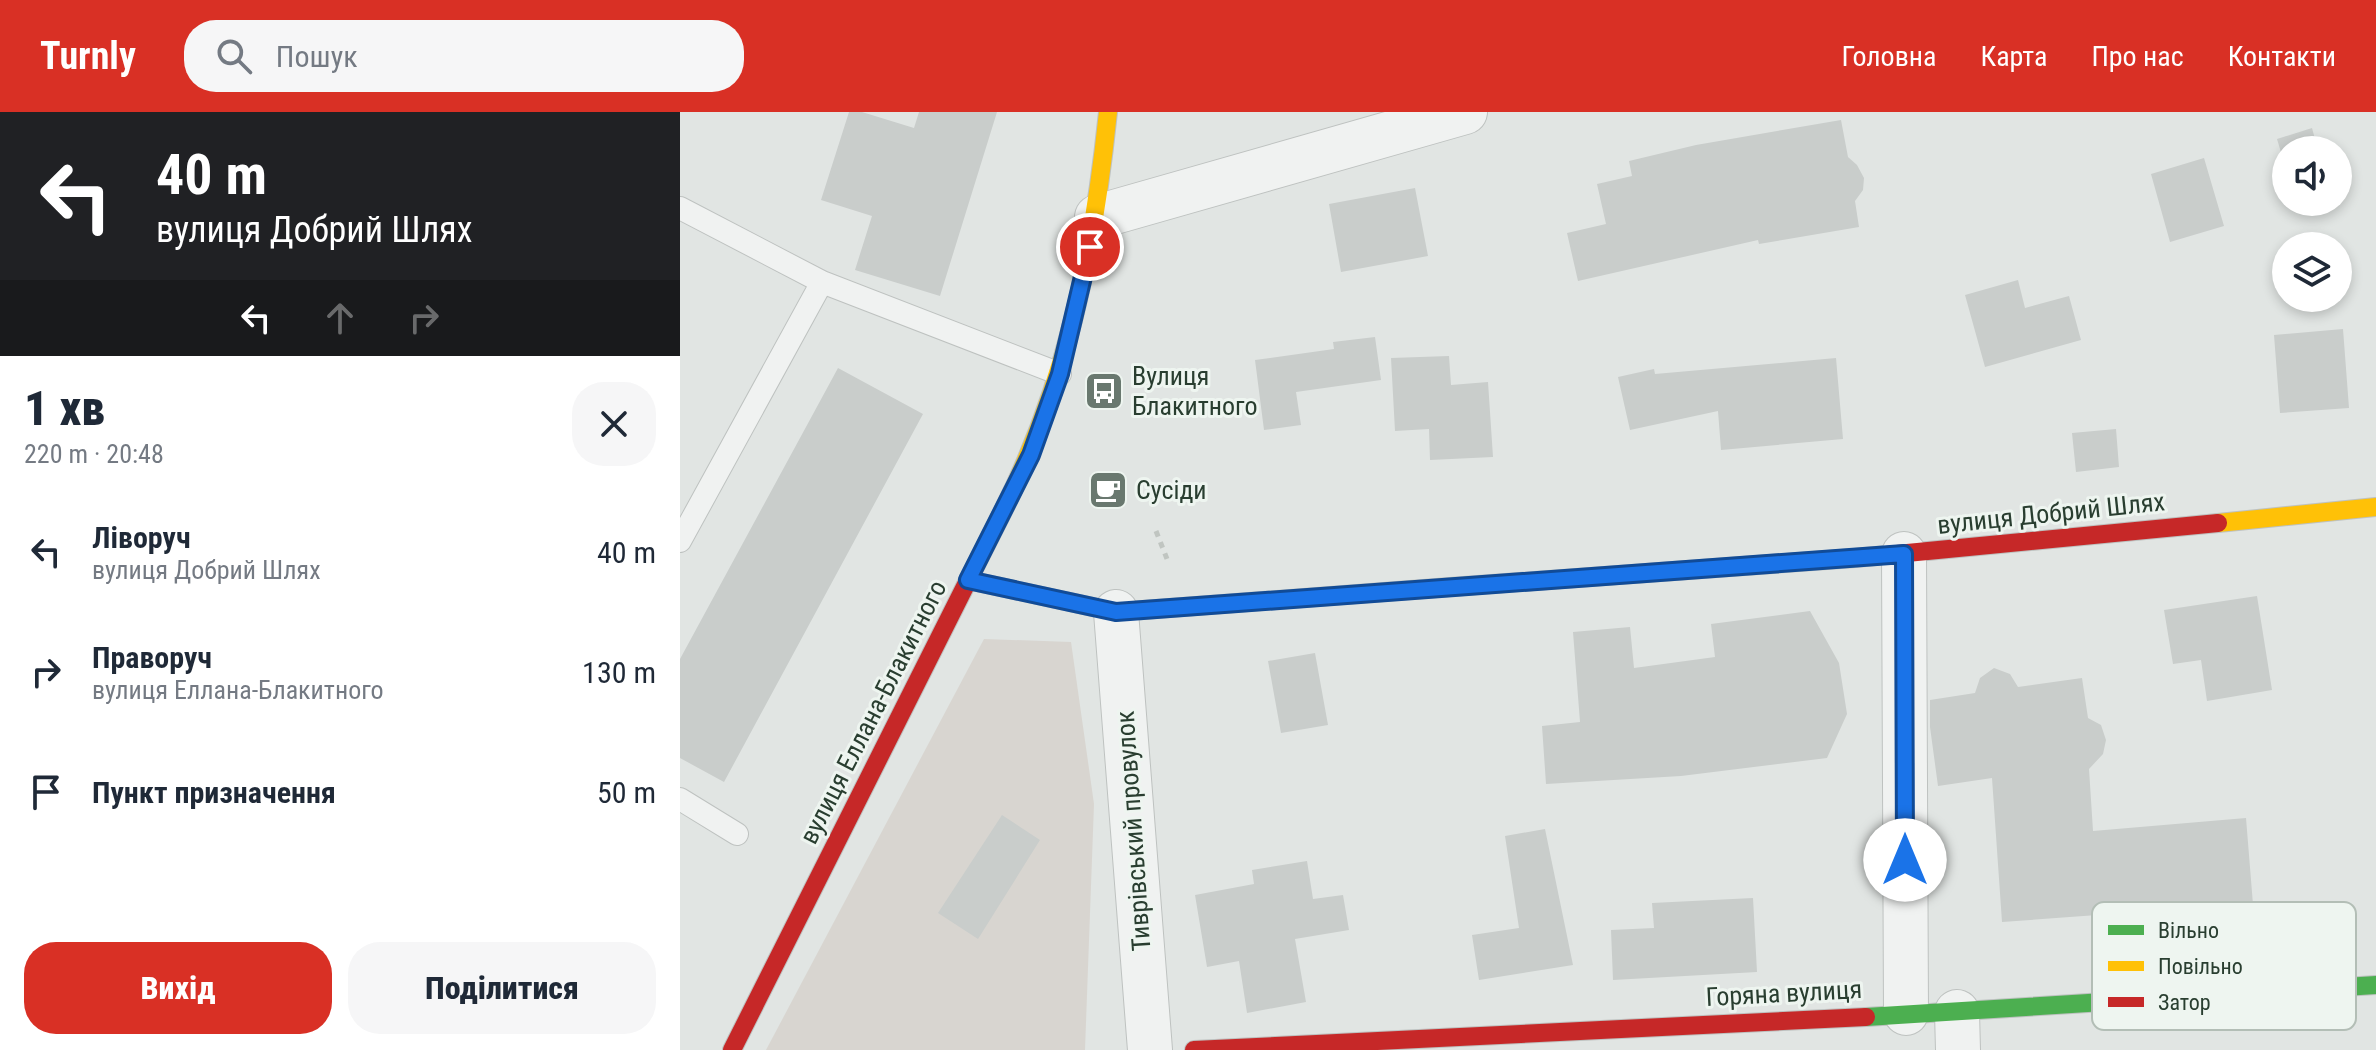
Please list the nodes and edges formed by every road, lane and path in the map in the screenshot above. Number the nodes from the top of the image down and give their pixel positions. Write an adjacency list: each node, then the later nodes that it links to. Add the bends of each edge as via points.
1 (1108, 112): 4 (street, вулиця Еллана-Блакитного)
2 (1465, 112): 4 (street)
3 (680, 208): 5 (lane)
4 (1097, 217): 6 (street, вулиця Еллана-Блакитного)
5 (822, 282): 6 (lane); 8 (lane)
6 (1060, 374): 10 (street, вулиця Еллана-Блакитного, via 1031,455)
7 (2376, 507): 9 (street, вулиця Добрий Шлях)
8 (680, 541)
9 (1904, 554): 11 (street, вулиця Добрий Шлях); 16 (street)
10 (968, 580): 11 (street, вулиця Добрий Шлях); 19 (street, вулиця Еллана-Блакитного)
11 (1116, 612): 20 (street, Тиврівський провулок)
12 (680, 799): 13 (lane)
13 (737, 834)
14 (2376, 985): 15 (street, Горяна вулиця)
15 (2356, 987)
16 (1906, 1013): 18 (street, Горяна вулиця); 21 (street, Горяна вулиця)
17 (2092, 1016): 18 (street, Горяна вулиця)
18 (1957, 1031)
19 (732, 1050)
20 (1150, 1050)
21 (1194, 1050)

